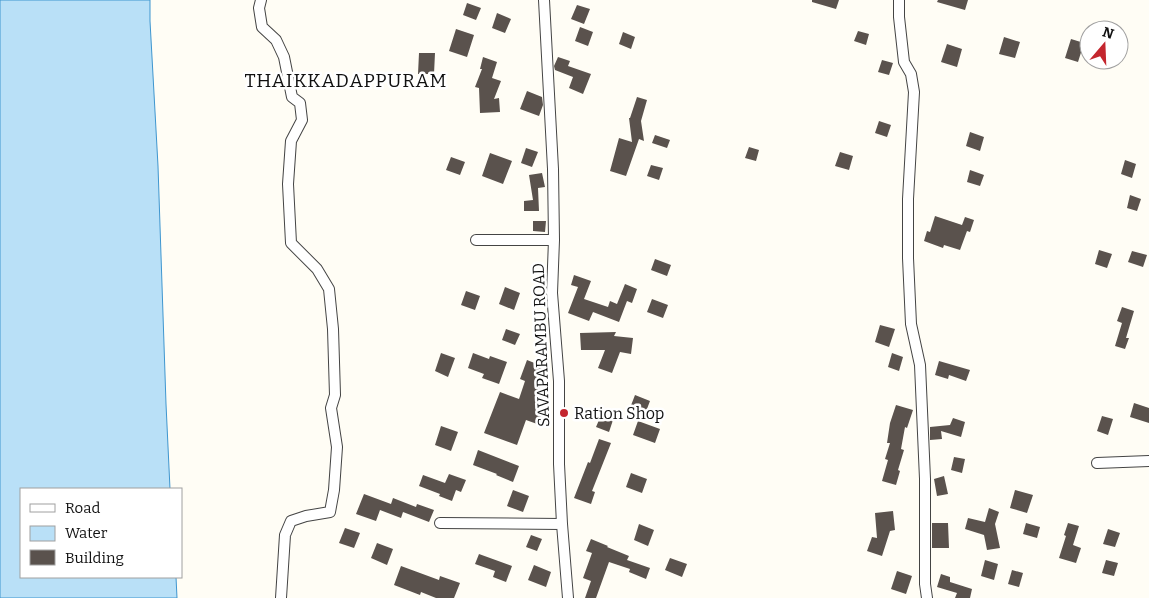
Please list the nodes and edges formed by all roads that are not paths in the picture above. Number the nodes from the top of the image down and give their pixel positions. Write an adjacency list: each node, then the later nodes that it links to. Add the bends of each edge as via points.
1 (261, 0): 10 (street, via 262,27 276,40 284,57 292,97 300,103 302,120 291,141 288,184 291,243 316,269 329,289 333,329 334,396 331,408 337,447 330,512 291,520 285,535)
2 (544, 0): 5 (street, SAVAPARAMBU ROAD)
3 (899, 0): 12 (street, via 904,62 911,74 914,92 908,258 911,324 921,373)
4 (476, 240): 5 (street)
5 (554, 240): 9 (street, SAVAPARAMBU ROAD, via 552,293 559,381)
6 (1149, 461): 7 (street)
7 (1097, 463)
8 (440, 523): 9 (street)
9 (562, 524): 11 (street, SAVAPARAMBU ROAD)
10 (281, 598)
11 (568, 598)
12 (927, 598)

